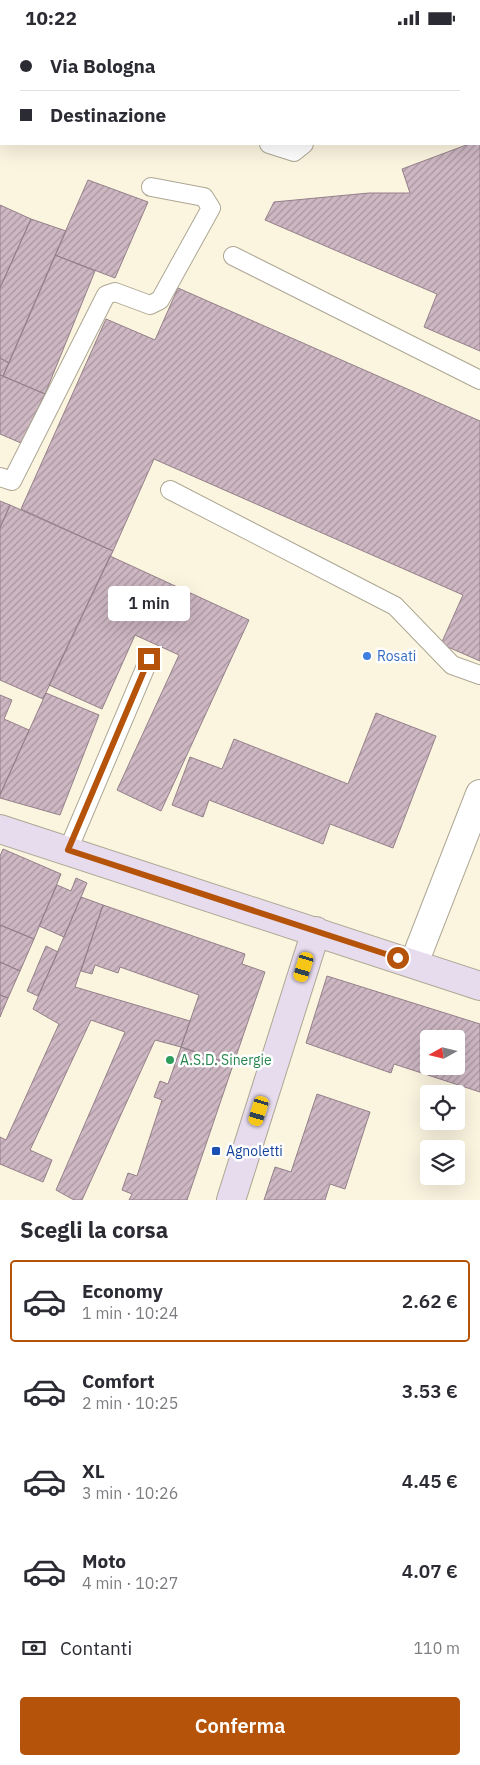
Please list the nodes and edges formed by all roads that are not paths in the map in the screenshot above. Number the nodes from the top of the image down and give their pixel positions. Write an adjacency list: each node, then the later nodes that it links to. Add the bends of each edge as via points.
1 (271, 145): 2 (lane, via 294,152)
2 (303, 145)
3 (151, 187): 6 (lane, via 204,197 211,208 160,300 150,305 114,292 106,295 12,481)
4 (233, 256): 5 (lane)
5 (480, 380)
6 (0, 477)
7 (170, 490): 9 (lane, via 395,606 452,665)
8 (149, 659): 12 (lane)
9 (480, 675)
10 (480, 794): 14 (street)
11 (0, 829): 12 (street)
12 (68, 850): 13 (street)
13 (316, 931): 14 (street); 16 (street)
14 (414, 963): 15 (street)
15 (480, 985)
16 (231, 1200)

